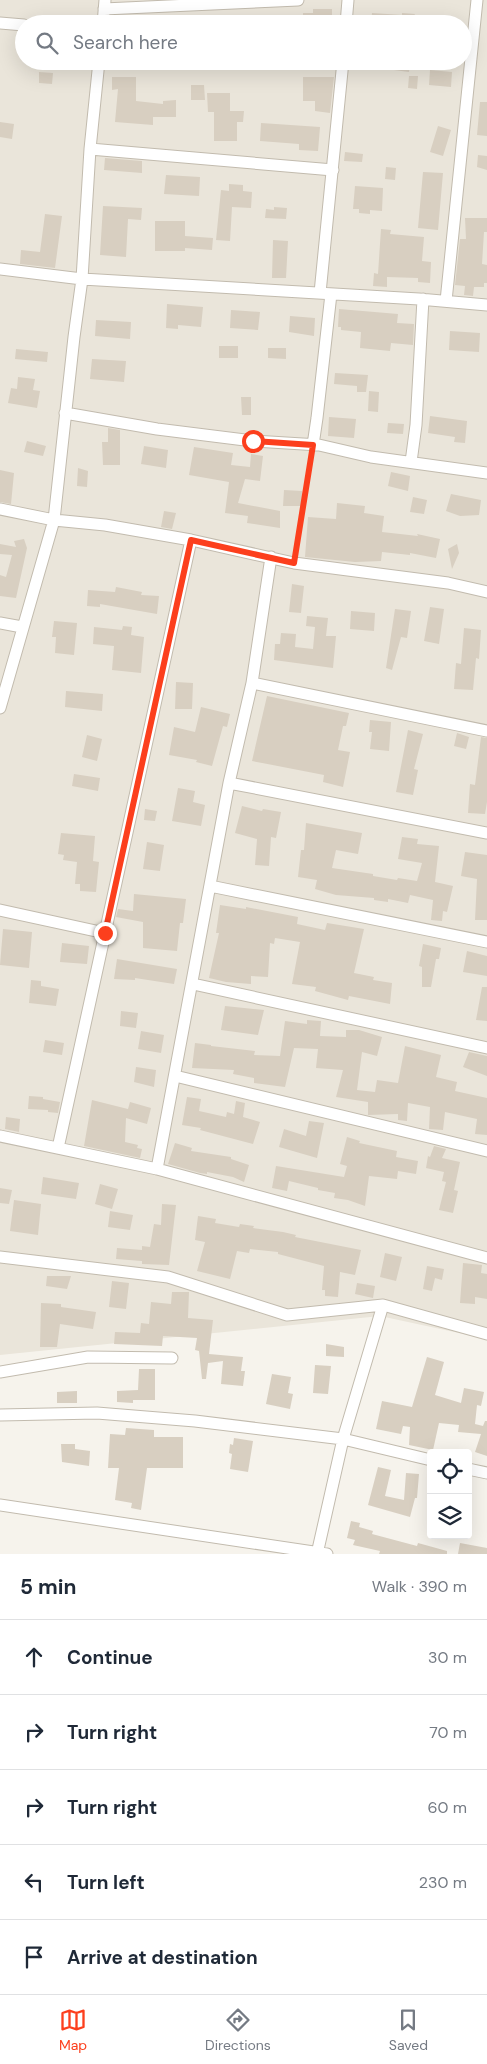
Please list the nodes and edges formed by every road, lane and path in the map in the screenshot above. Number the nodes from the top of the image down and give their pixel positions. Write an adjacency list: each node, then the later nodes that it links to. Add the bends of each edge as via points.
1 (298, 0): 4 (street)
2 (348, 0): 5 (street)
3 (477, 0): 8 (street)
4 (104, 4)
5 (347, 15)
6 (0, 23): 7 (street)
7 (15, 24)
8 (472, 49)
9 (98, 70): 12 (street)
10 (342, 70): 13 (street)
11 (470, 70): 18 (street)
12 (90, 150): 13 (street); 15 (street)
13 (333, 170): 16 (street)
14 (0, 269): 15 (street)
15 (82, 279): 16 (street); 20 (street)
16 (325, 293): 17 (street); 21 (street)
17 (424, 299): 18 (street); 22 (street)
18 (446, 301): 19 (street)
19 (487, 305)
20 (65, 413): 21 (street, via 253,441); 25 (street)
21 (313, 445): 22 (street); 28 (path)
22 (411, 462): 23 (street)
23 (487, 473)
24 (0, 510): 25 (street)
25 (54, 520): 26 (street, via 105,524); 31 (street)
26 (191, 540): 27 (street); 39 (street)
27 (270, 556): 28 (street); 32 (street)
28 (294, 563): 29 (street, via 448,582)
29 (487, 592)
30 (0, 623): 31 (street)
31 (22, 627): 33 (street)
32 (252, 683): 34 (street); 35 (street)
33 (0, 708)
34 (487, 731)
35 (229, 783): 36 (street); 37 (street)
36 (487, 833)
37 (210, 886): 40 (street); 41 (street)
38 (0, 910): 39 (street)
39 (105, 933): 45 (street)
40 (487, 942)
41 (193, 984): 42 (street); 43 (street)
42 (487, 1048)
43 (175, 1076): 46 (street); 47 (street)
44 (0, 1136): 45 (street)
45 (58, 1148): 47 (street)
46 (487, 1151)
47 (158, 1169): 49 (street)
48 (0, 1257): 50 (street, via 168,1277 287,1315)
49 (487, 1258)
50 (383, 1305): 51 (street); 55 (street)
51 (487, 1334)
52 (172, 1358): 53 (street, via 88,1357)
53 (0, 1372)
54 (0, 1415): 55 (street, via 107,1414 195,1420)
55 (343, 1439): 56 (street); 60 (street)
56 (427, 1459)
57 (472, 1470): 58 (street)
58 (487, 1473)
59 (0, 1505): 60 (street)
60 (320, 1553)

